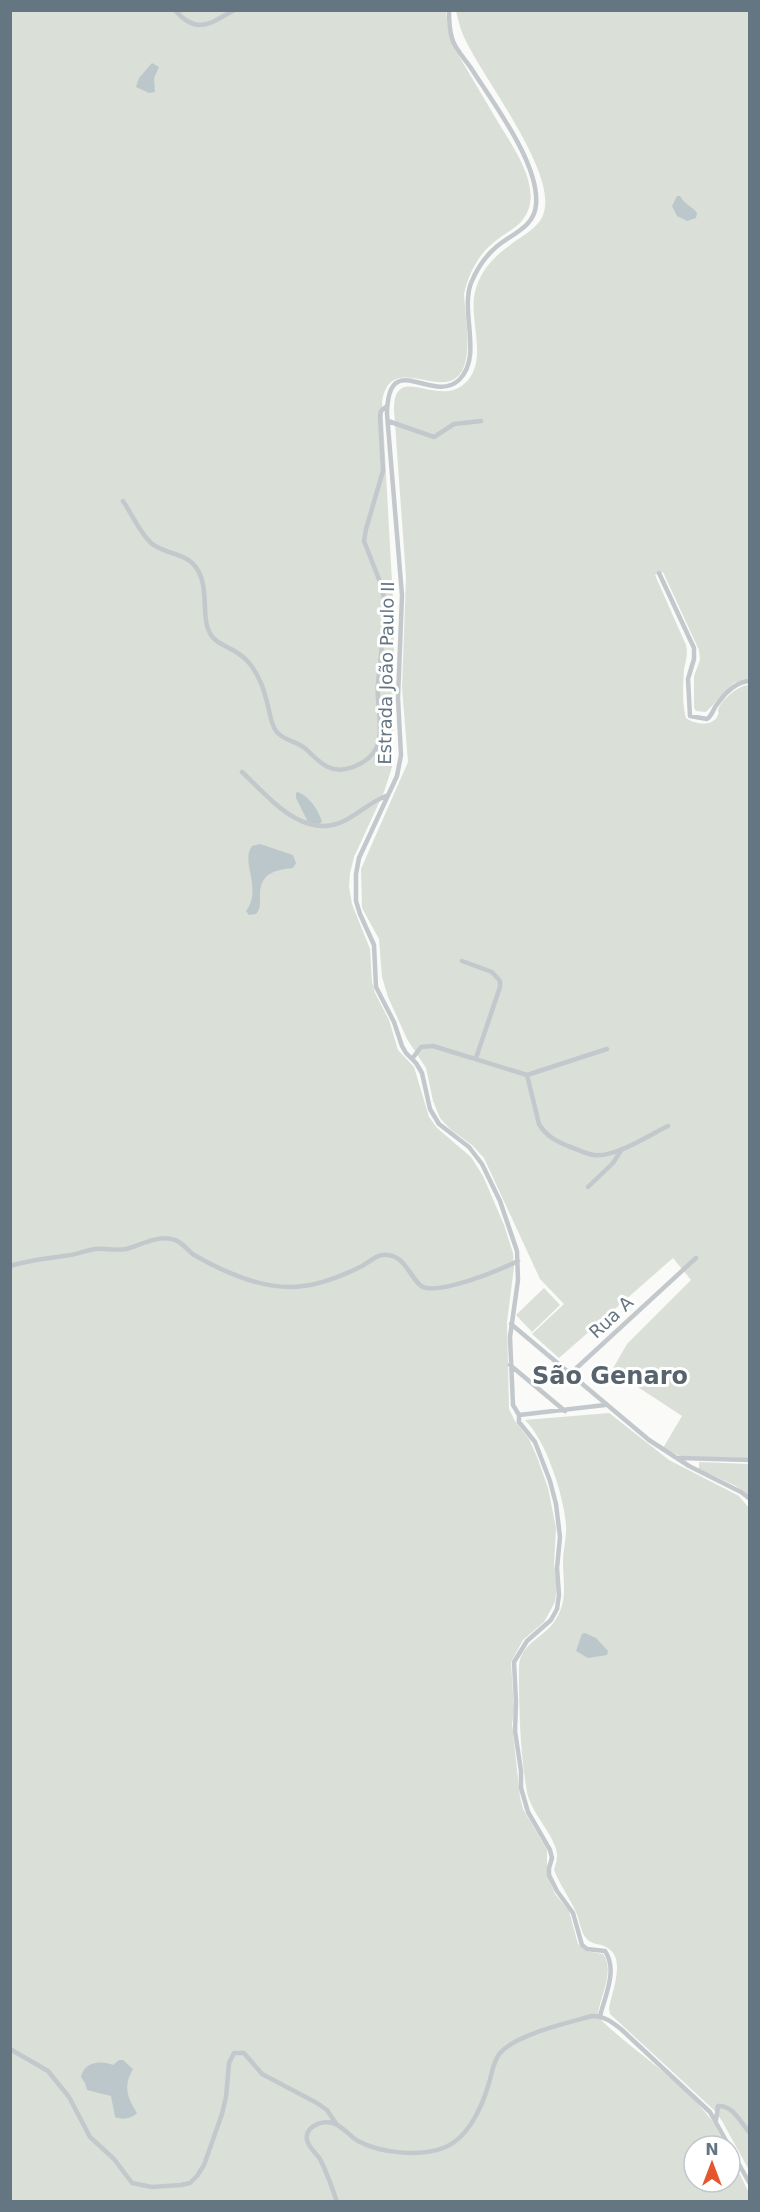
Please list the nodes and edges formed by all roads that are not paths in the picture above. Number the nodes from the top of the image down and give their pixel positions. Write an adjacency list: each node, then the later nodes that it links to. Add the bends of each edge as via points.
1 (175, 10): 2 (street, via 188,22 201,26)
2 (234, 10)
3 (449, 10): 4 (street, via 453,42 524,153 536,188 536,208 522,230 494,249 472,281 468,303 470,352 463,375 441,387 412,380 397,382 390,389)
4 (387, 406): 5 (street, Estrada João Paulo II); 7 (street, via 380,416 383,471 364,541 384,598 378,686 381,724 374,754 350,768 327,768 304,747 276,732 263,687 252,666 242,654 217,642 210,634 198,571 187,559 151,543)
5 (388, 421): 6 (street, via 434,437 454,424); 11 (street, Estrada João Paulo II, via 402,595 398,698 401,755)
6 (481, 422)
7 (123, 501)
8 (659, 573): 9 (street, via 694,648 688,679 690,716 711,717 717,703 736,684)
9 (750, 681)
10 (242, 772): 11 (street, via 283,810 314,827 341,822)
11 (388, 795): 15 (street, Estrada João Paulo II, via 359,858 356,901 374,945 376,987 402,1046)
12 (462, 962): 14 (street, via 492,972 500,981)
13 (607, 1049): 16 (street)
14 (476, 1058): 15 (street, via 428,1045 421,1047); 16 (street)
15 (412, 1059): 21 (street, Estrada João Paulo II, via 422,1073 433,1116 469,1147 482,1164 500,1202)
16 (527, 1075): 18 (street, via 539,1124 548,1137 593,1155 607,1155)
17 (668, 1126): 18 (street)
18 (622, 1148): 19 (street, via 613,1163)
19 (588, 1187)
20 (696, 1258): 25 (street, Rua A)
21 (518, 1261): 22 (street, via 450,1286 428,1288 418,1284 400,1260 386,1254 316,1285 271,1286 212,1264 169,1238 119,1250 32,1259); 23 (street, Estrada João Paulo II)
22 (10, 1266)
23 (511, 1324): 24 (street, Estrada João Paulo II); 25 (street)
24 (510, 1365): 27 (street); 28 (street, Estrada João Paulo II, via 513,1405)
25 (570, 1374): 26 (street)
26 (605, 1405): 27 (street); 29 (street)
27 (565, 1411): 28 (street)
28 (519, 1415): 32 (street, Estrada João Paulo II, via 519,1422 535,1442 550,1481 560,1537 560,1595 556,1609 514,1662 515,1731 523,1800 550,1850 549,1875 573,1913 582,1945 604,1951 610,1962)
29 (671, 1455): 30 (street, via 687,1460); 31 (street)
30 (750, 1461)
31 (750, 1499)
32 (600, 2016): 34 (street, via 622,2030); 35 (street, via 532,2035 501,2051 471,2122 459,2139 445,2148 418,2152 376,2148 357,2141)
33 (10, 2049): 35 (street, via 48,2071 69,2097 90,2137 139,2186 181,2185 197,2176 222,2114 234,2053 244,2053 262,2074 322,2106)
34 (716, 2120): 36 (street, via 718,2106 725,2106); 37 (street)
35 (337, 2124): 40 (street, via 319,2123 307,2136)
36 (750, 2133)
37 (723, 2134)
38 (742, 2170): 39 (street)
39 (750, 2184)
40 (337, 2202)

